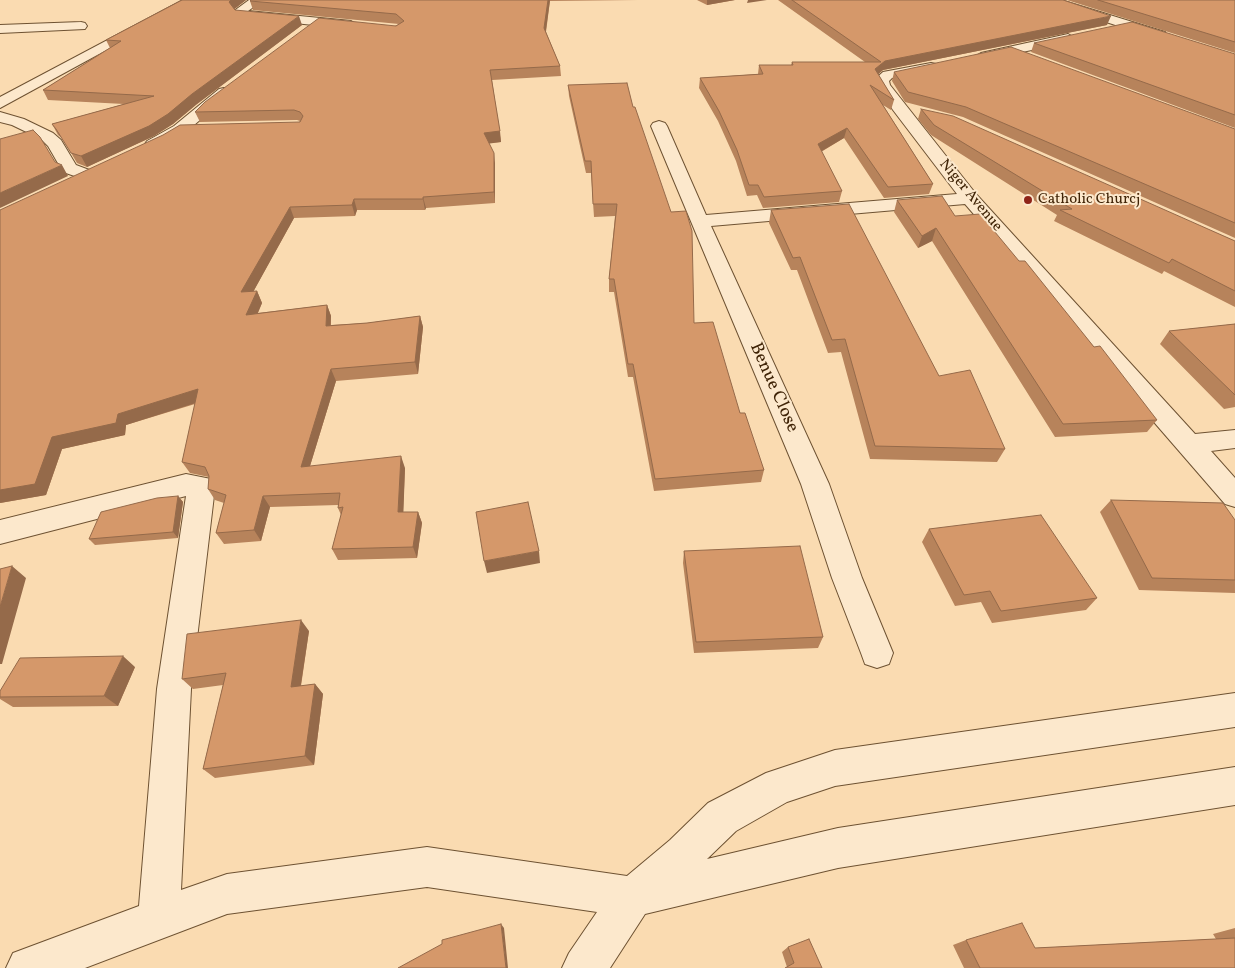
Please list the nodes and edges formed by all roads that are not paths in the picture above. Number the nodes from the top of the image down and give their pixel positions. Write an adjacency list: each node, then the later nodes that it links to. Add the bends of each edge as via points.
1 (192, 0): 18 (street)
2 (257, 0): 4 (street, via 240,11 242,14)
3 (1052, 1): 5 (street)
4 (318, 22): 7 (street); 10 (street)
5 (1128, 25): 9 (street); 12 (street)
6 (81, 26): 8 (street)
7 (362, 26)
8 (0, 29)
9 (1101, 31)
10 (302, 33)
11 (1083, 35): 13 (street)
12 (1173, 39)
13 (1009, 51): 14 (street); 15 (street)
14 (972, 59)
15 (1036, 62)
16 (944, 64): 19 (street, Niger Avenue, via 888,75 881,80)
17 (233, 85): 24 (street)
18 (0, 104)
19 (898, 108): 20 (street); 29 (street, Niger Avenue)
20 (923, 114)
21 (0, 117): 27 (street, via 46,136 55,143 69,168)
22 (659, 126): 30 (street, Benue Close)
23 (209, 128): 24 (street)
24 (180, 129): 25 (street)
25 (136, 152)
26 (102, 167): 27 (street)
27 (86, 175): 28 (street)
28 (66, 185)
29 (970, 198): 30 (street); 32 (street, Niger Avenue)
30 (699, 222): 35 (street, Benue Close, via 816,484)
31 (1235, 439): 32 (street)
32 (1190, 444): 33 (street, Niger Avenue)
33 (1235, 496)
34 (0, 532): 39 (street, via 186,485 201,487 174,689)
35 (877, 653)
36 (1235, 710): 38 (street, via 835,768 779,786 722,817)
37 (1235, 786): 38 (street, via 838,848)
38 (632, 897): 39 (street, via 427,867 227,894); 41 (street)
39 (159, 920): 40 (street)
40 (28, 968)
41 (584, 968)

